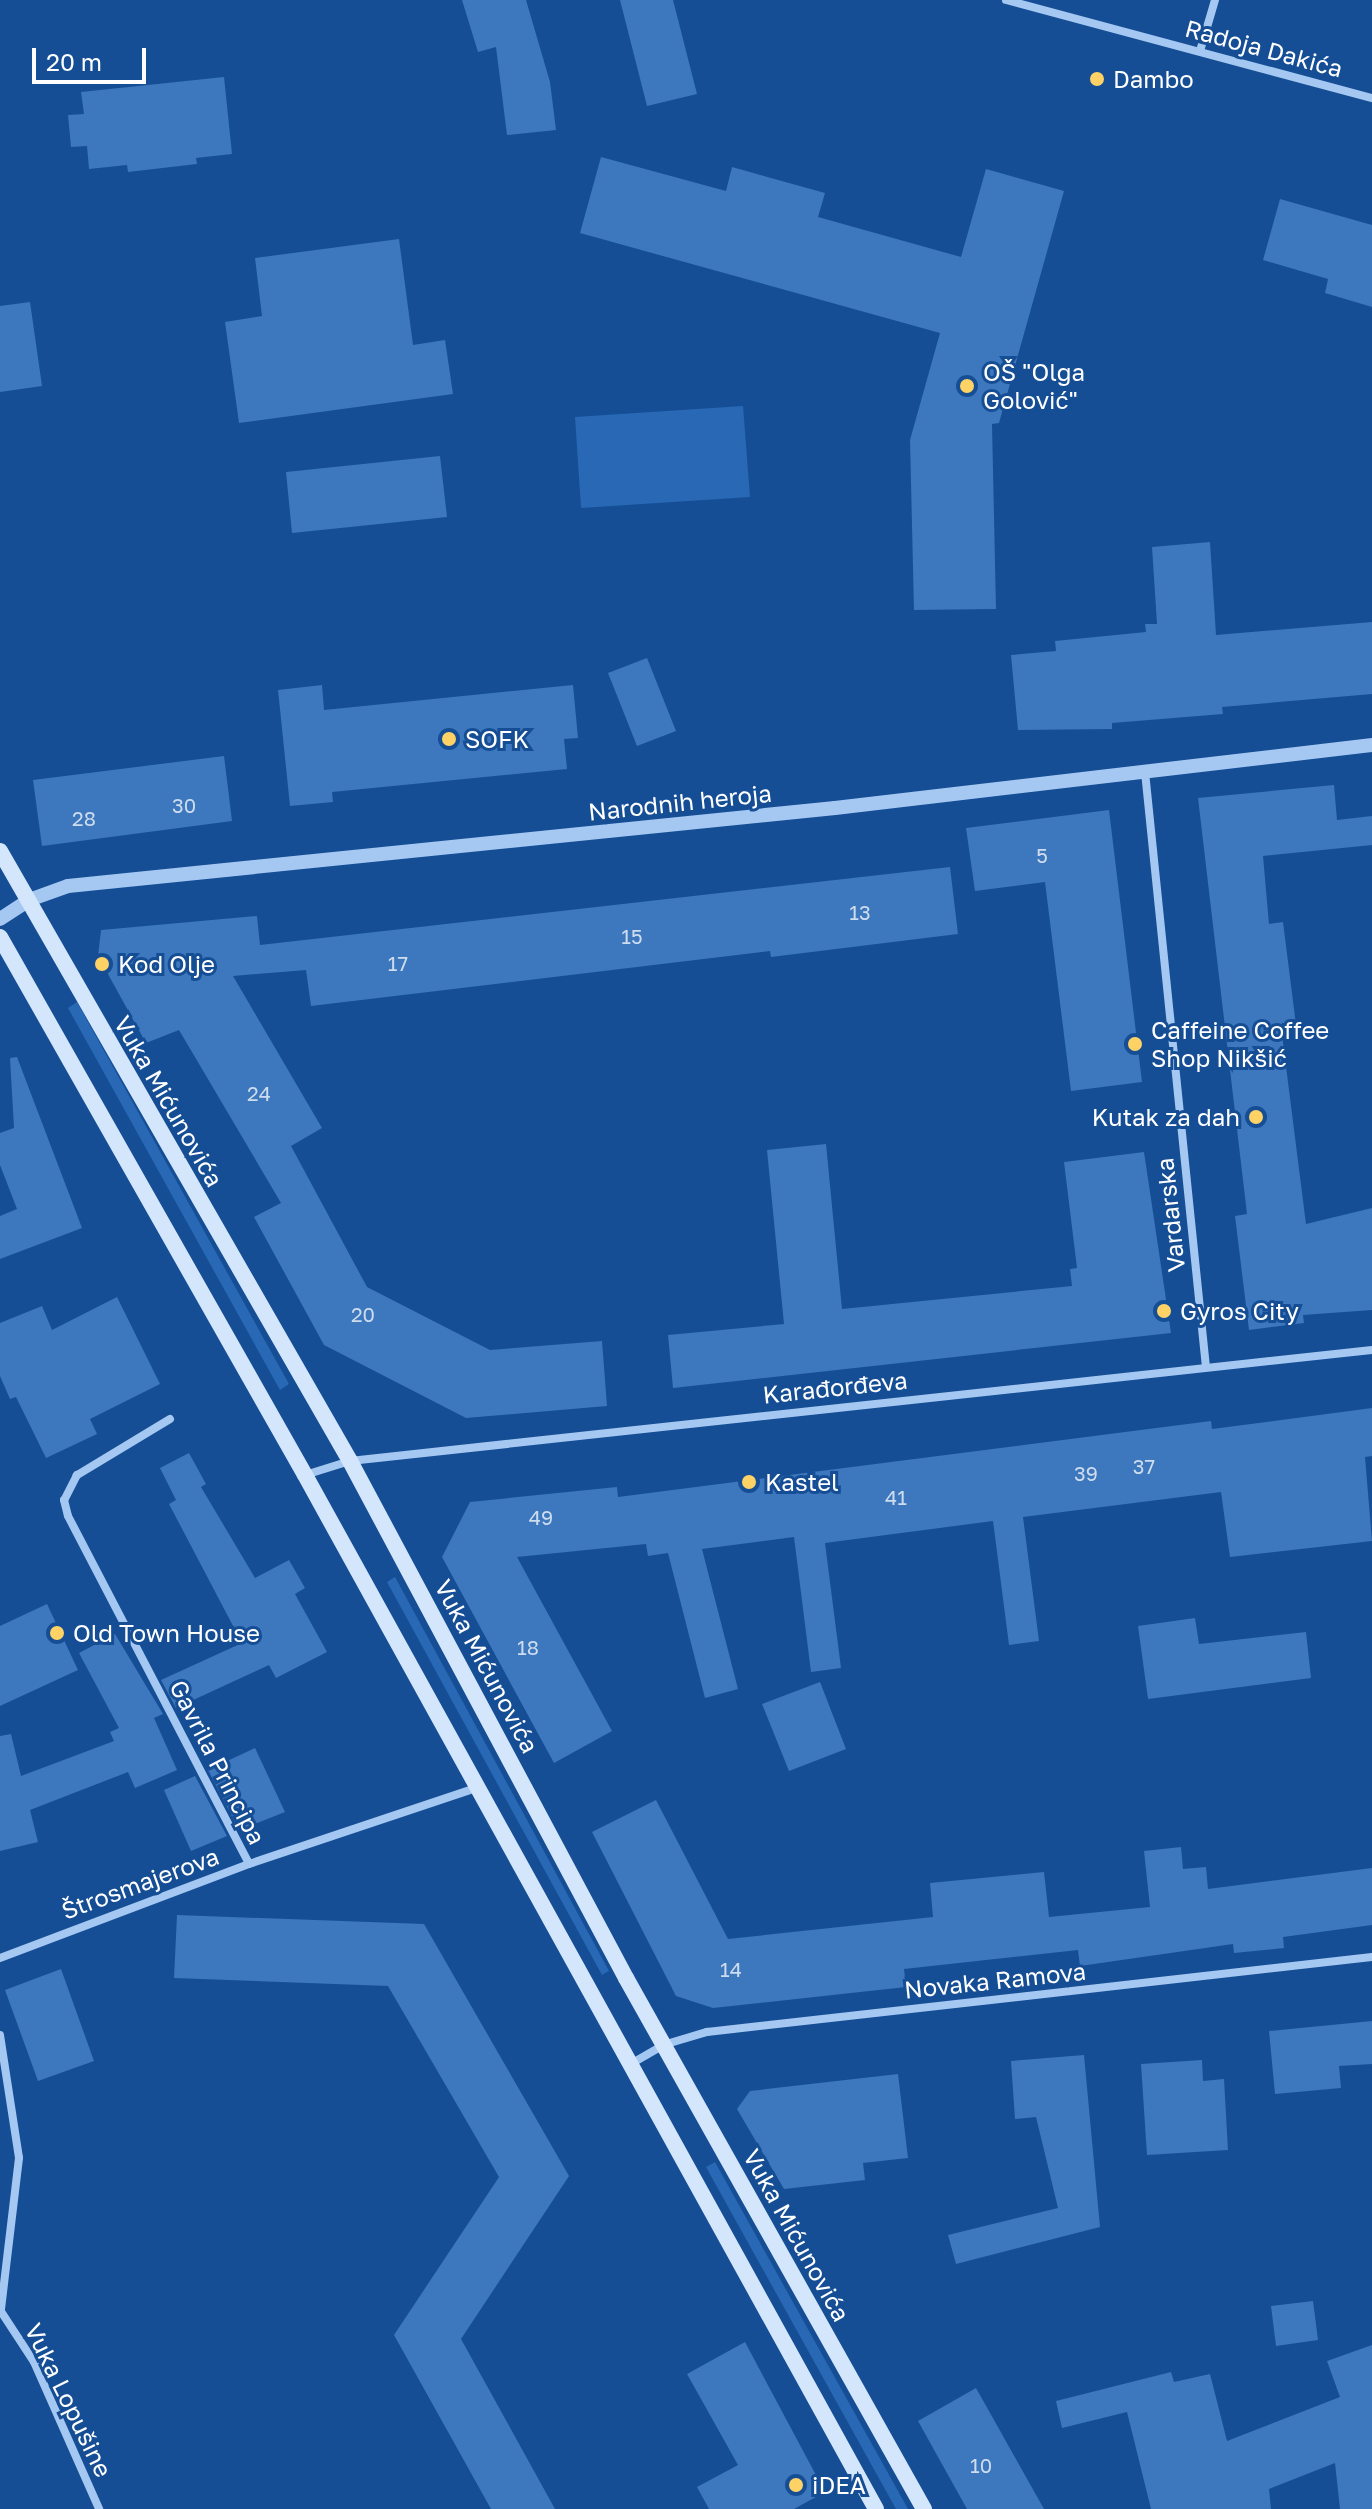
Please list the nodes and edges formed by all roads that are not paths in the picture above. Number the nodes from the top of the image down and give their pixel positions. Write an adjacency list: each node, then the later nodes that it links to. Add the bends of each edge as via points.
1 (1006, 0): 3 (street, Radoja Dakića)
2 (1215, 0): 3 (street)
3 (1200, 51): 4 (street, Radoja Dakića)
4 (1372, 98)
5 (1372, 745): 6 (street, Narodnih heroja)
6 (1145, 772): 8 (street, Narodnih heroja, via 68,886); 12 (street, Vardarska)
7 (0, 851): 8 (main road, Vuka Mićunovića)
8 (29, 900): 9 (street, Narodnih heroja); 14 (main road, Vuka Mićunovića)
9 (0, 919)
10 (0, 937): 15 (main road)
11 (1372, 1350): 12 (street, Karađorđeva)
12 (1206, 1367): 14 (street, Karađorđeva)
13 (170, 1419): 17 (street, Gavrila Principa, via 77,1475 64,1500)
14 (350, 1461): 15 (street, Karađorđeva); 21 (main road, Vuka Mićunovića)
15 (305, 1475): 16 (main road)
16 (476, 1788): 17 (street, Štrosmajerova); 22 (main road)
17 (249, 1864): 19 (street, Štrosmajerova)
18 (1372, 1957): 21 (street, Novaka Ramova, via 707,2032)
19 (0, 1958)
20 (0, 2035): 23 (street, via 19,2158)
21 (663, 2045): 22 (street, Novaka Ramova); 26 (main road, Vuka Mićunovića)
22 (629, 2065): 25 (main road)
23 (1, 2310): 24 (street, Vuka Lopušine, via 34,2362)
24 (99, 2509)
25 (876, 2509)
26 (924, 2509)

